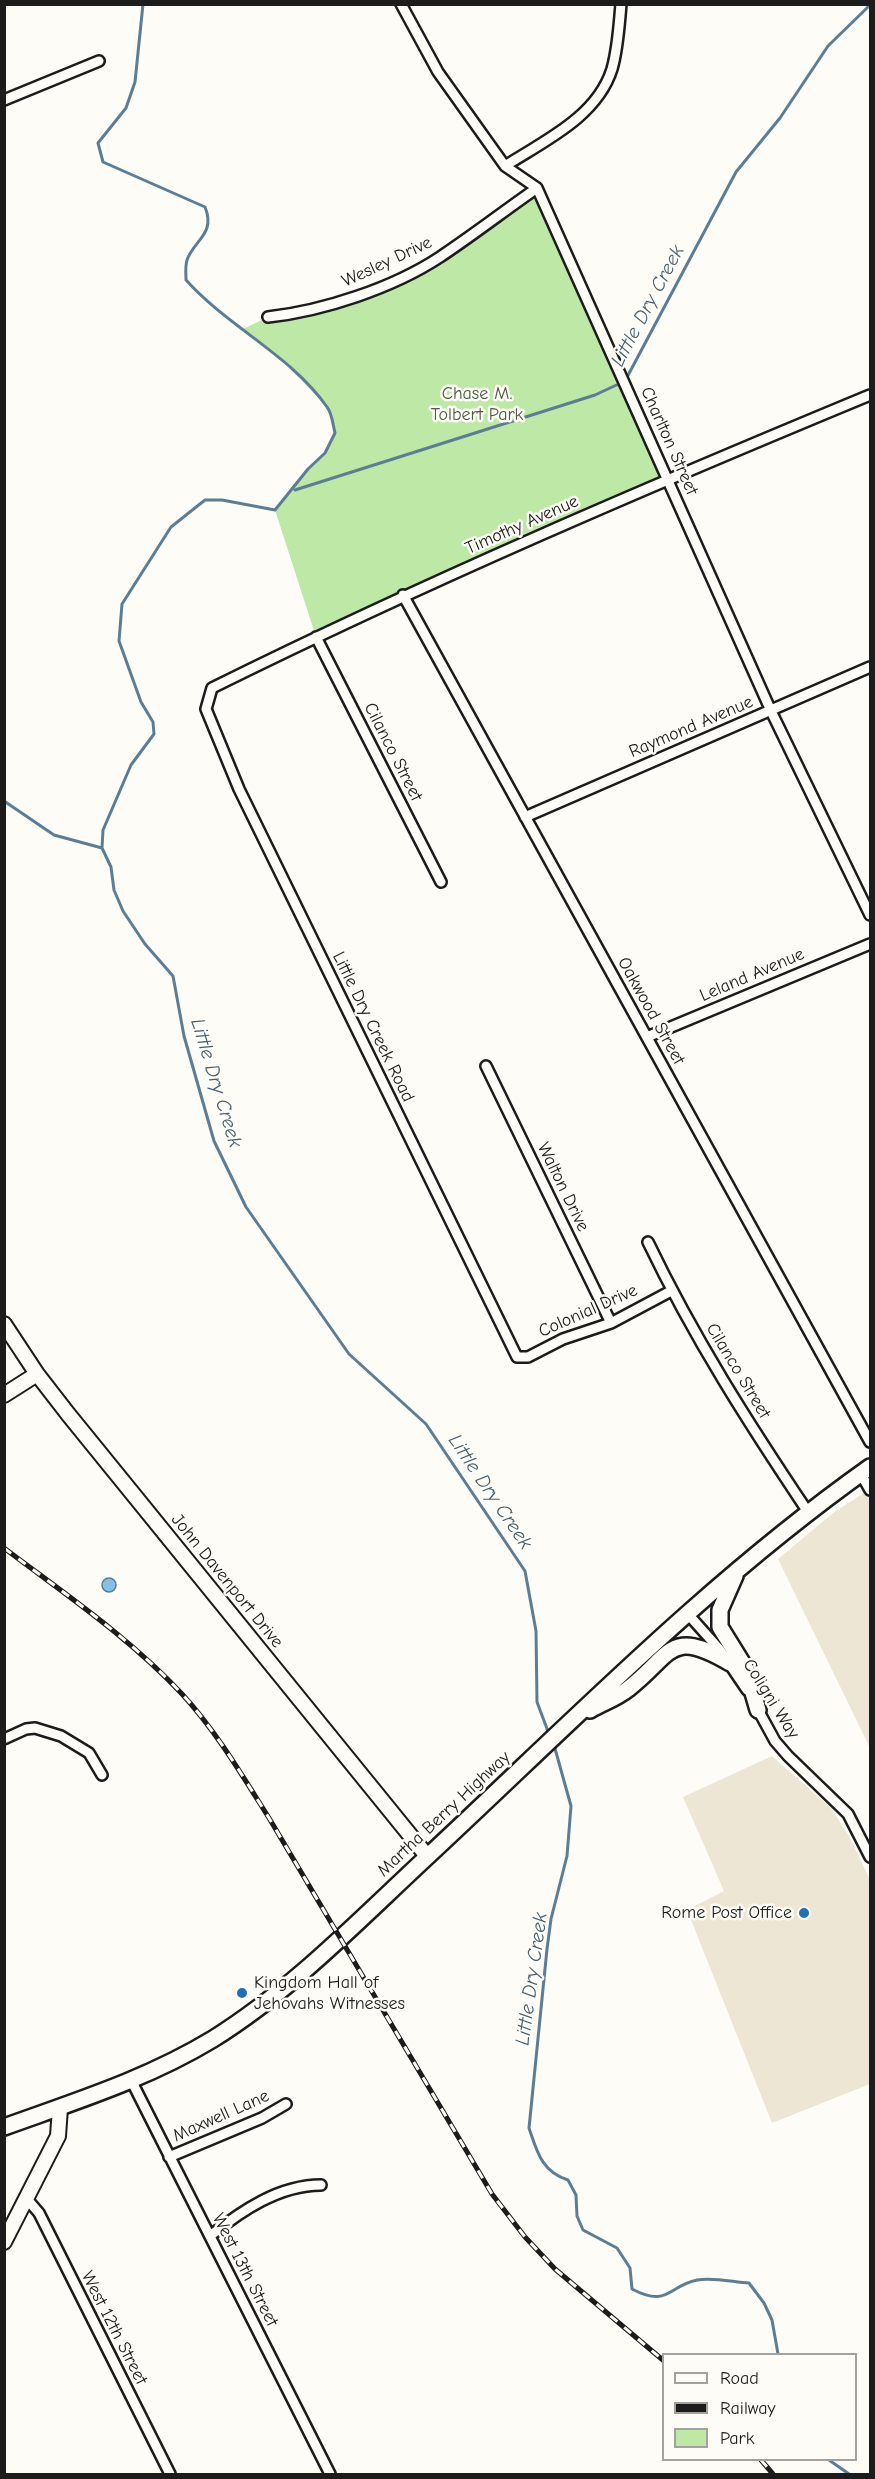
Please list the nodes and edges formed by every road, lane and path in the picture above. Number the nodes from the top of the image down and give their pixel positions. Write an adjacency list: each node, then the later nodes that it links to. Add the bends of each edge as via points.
1 (401, 4): 5 (street, via 438,72)
2 (621, 4): 5 (street, via 612,70 599,96 567,127)
3 (99, 61): 4 (street)
4 (4, 100)
5 (504, 166): 6 (street)
6 (537, 188): 7 (street, Wesley Drive, via 419,269 330,306); 9 (street, Charlton Street)
7 (268, 317)
8 (870, 395): 9 (street, Timothy Avenue)
9 (668, 479): 10 (street, Timothy Avenue); 14 (street, Charlton Street)
10 (403, 595): 11 (street, Timothy Avenue); 15 (street, Oakwood Street)
11 (316, 637): 13 (street, Timothy Avenue, via 212,688); 16 (street, Cilanco Street)
12 (870, 667): 14 (street, Raymond Avenue)
13 (206, 709): 25 (street, Little Dry Creek Road, via 244,800)
14 (771, 711): 15 (street, Raymond Avenue); 17 (street, Charlton Street)
15 (525, 817): 19 (street, Oakwood Street)
16 (441, 882)
17 (870, 915)
18 (870, 944): 19 (street, Leland Avenue)
19 (647, 1037): 28 (street, Oakwood Street)
20 (486, 1066): 23 (street, Walton Drive)
21 (648, 1242): 22 (street, Cilanco Street)
22 (671, 1291): 23 (street, Colonial Drive); 31 (street, Cilanco Street, via 722,1383)
23 (610, 1323): 25 (street, Colonial Drive, via 563,1339 528,1357)
24 (4, 1324): 26 (street, John Davenport Drive)
25 (517, 1357)
26 (37, 1374): 27 (street); 39 (street, John Davenport Drive)
27 (4, 1395)
28 (870, 1442)
29 (866, 1471): 30 (street); 31 (main road)
30 (870, 1490)
31 (808, 1512): 32 (main road)
32 (737, 1571): 33 (main road); 36 (main road, via 720,1610 720,1627 746,1669)
33 (687, 1613): 34 (street, Coligni Way); 35 (main road)
34 (730, 1664): 35 (main road, via 703,1648 672,1648 627,1690); 36 (street, Coligni Way)
35 (599, 1699): 39 (main road, Martha Berry Highway, via 564,1724)
36 (758, 1710): 40 (street, Coligni Way, via 788,1756 848,1814)
37 (4, 1739): 38 (street, via 35,1728 62,1736 89,1753)
38 (102, 1775)
39 (428, 1856): 41 (main road, Martha Berry Highway, via 291,1984 213,2039)
40 (870, 1857)
41 (131, 2080): 43 (main road, Martha Berry Highway); 45 (street, West 13th Street)
42 (286, 2104): 45 (street, Maxwell Lane)
43 (60, 2108): 44 (main road, Martha Berry Highway); 47 (street, via 58,2136)
44 (4, 2127)
45 (169, 2157): 48 (street, West 13th Street)
46 (321, 2185): 48 (street, via 271,2195)
47 (27, 2199): 49 (street); 50 (street, West 12th Street, via 39,2213)
48 (210, 2236): 51 (street, West 13th Street)
49 (4, 2242)
50 (170, 2475)
51 (330, 2475)

